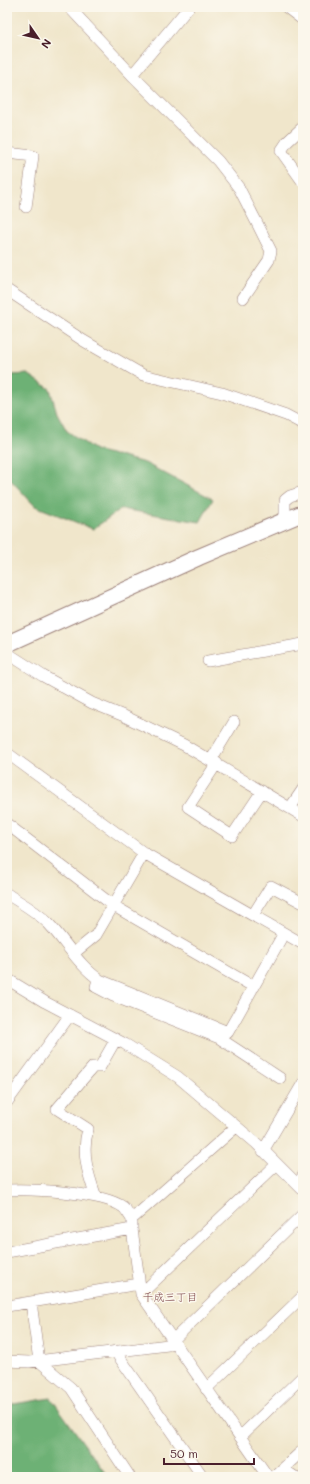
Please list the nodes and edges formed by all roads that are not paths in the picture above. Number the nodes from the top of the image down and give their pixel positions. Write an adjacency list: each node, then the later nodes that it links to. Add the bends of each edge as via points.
1 (69, 7): 5 (street)
2 (189, 7): 5 (street)
3 (286, 7): 4 (street)
4 (303, 20)
5 (132, 75): 11 (street, via 218,161 240,188 271,251 269,260)
6 (303, 127): 8 (street, via 281,151)
7 (7, 153): 9 (street, via 33,156)
8 (303, 182)
9 (26, 207)
10 (7, 290): 12 (street, via 84,341 143,375 222,393 286,415)
11 (243, 298)
12 (303, 424)
13 (303, 492): 15 (street, via 285,500)
14 (303, 513): 15 (street)
15 (285, 521): 16 (street)
16 (7, 644)
17 (303, 644): 19 (street)
18 (7, 653): 22 (street, via 92,703 124,716)
19 (208, 661)
20 (234, 722): 22 (street)
21 (7, 753): 28 (street)
22 (214, 762): 24 (street); 24 (street, via 188,806 232,836)
23 (303, 789): 25 (street)
24 (262, 791): 25 (street)
25 (290, 808): 26 (street)
26 (303, 816)
27 (7, 824): 31 (street)
28 (144, 853): 31 (street); 32 (street)
29 (7, 894): 35 (street, via 38,914)
30 (303, 903): 32 (street, via 271,886)
31 (114, 906): 35 (street, via 96,935); 38 (street)
32 (253, 915): 33 (street)
33 (284, 933): 34 (street); 38 (street)
34 (302, 941)
35 (74, 953): 37 (street, via 83,966)
36 (7, 979): 39 (street)
37 (98, 979): 38 (street, via 228,1032); 41 (street, via 96,987 219,1038)
38 (254, 987)
39 (70, 1015): 40 (street); 43 (street)
40 (116, 1039): 44 (street, via 178,1077); 49 (street, via 100,1067 93,1067 57,1109 88,1129 84,1143 87,1172)
41 (280, 1078)
42 (303, 1083): 45 (street)
43 (7, 1102)
44 (236, 1127): 45 (street); 51 (street)
45 (263, 1151): 46 (street)
46 (277, 1164): 47 (street); 53 (street)
47 (301, 1184)
48 (7, 1190): 49 (street)
49 (96, 1197): 51 (street, via 124,1208)
50 (303, 1214): 57 (street)
51 (132, 1224): 52 (street); 53 (street)
52 (7, 1252)
53 (140, 1289): 55 (street); 57 (street)
54 (303, 1296): 62 (street)
55 (31, 1302): 56 (street); 60 (street)
56 (7, 1306)
57 (172, 1340): 58 (street, via 168,1345); 62 (street)
58 (115, 1351): 60 (street); 67 (street)
59 (7, 1361): 60 (street)
60 (38, 1361): 66 (street, via 71,1388)
61 (303, 1376): 63 (street)
62 (206, 1389): 63 (street)
63 (240, 1437): 68 (street)
64 (303, 1450): 65 (street)
65 (283, 1469): 69 (street); 70 (street)
66 (130, 1477)
67 (202, 1477)
68 (268, 1477)
69 (274, 1477)
70 (295, 1477)

